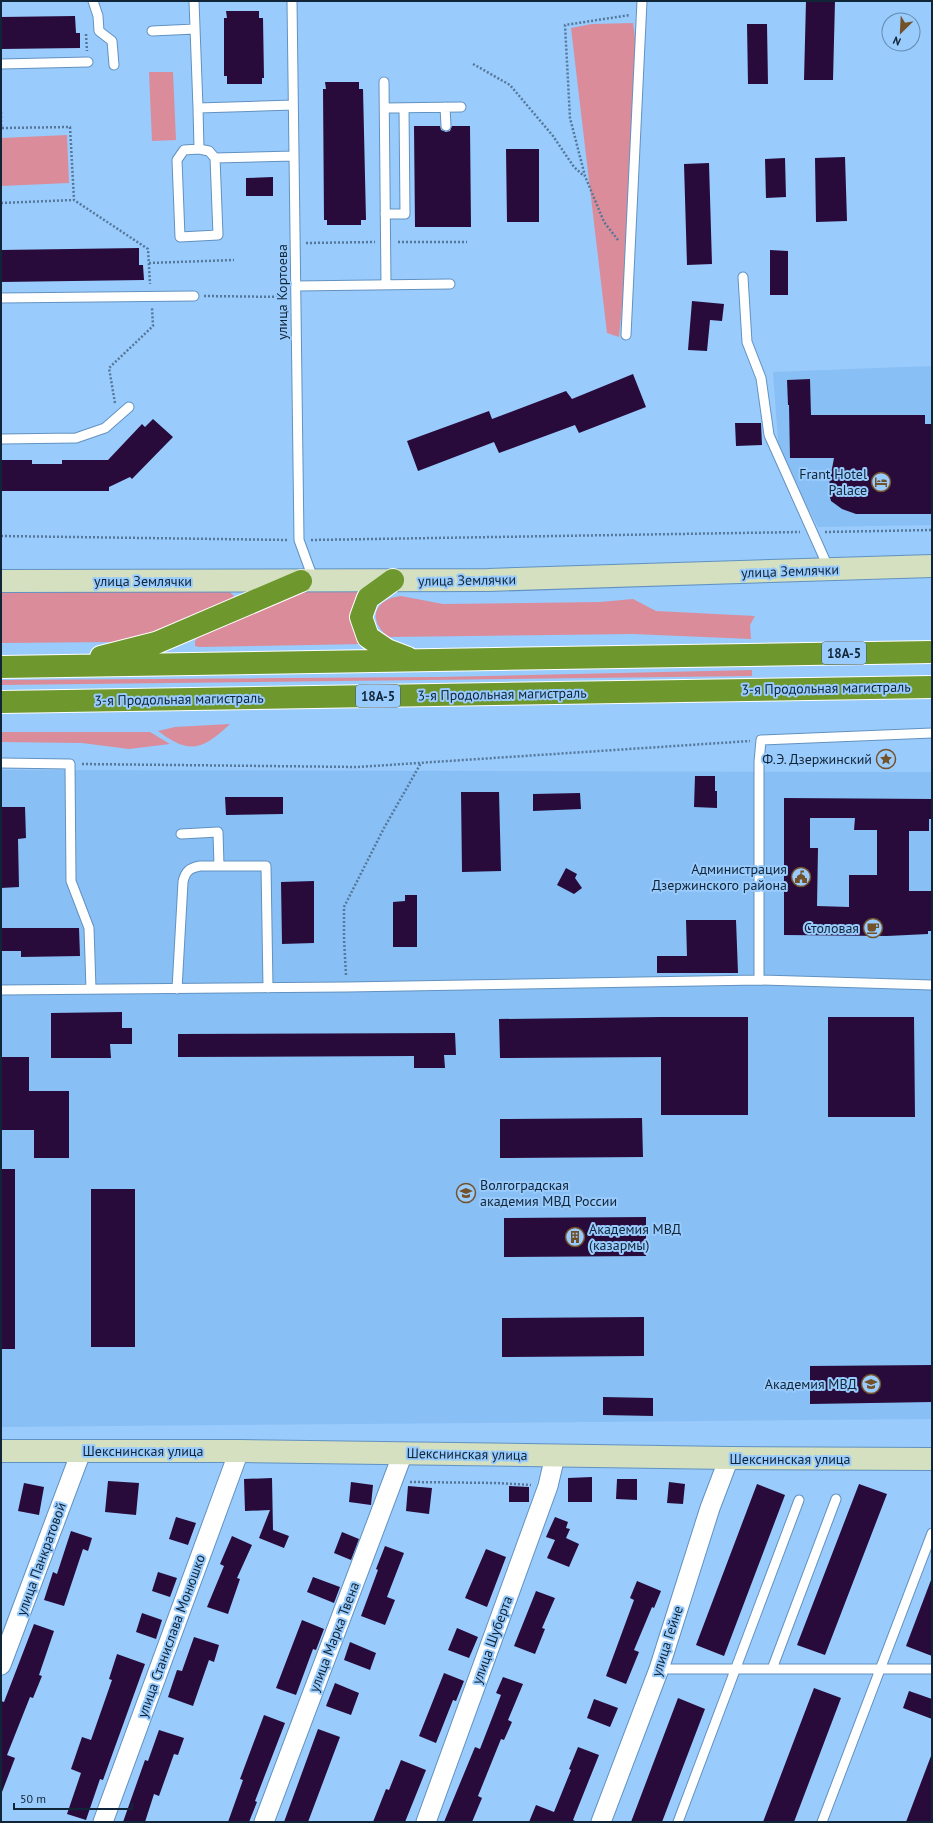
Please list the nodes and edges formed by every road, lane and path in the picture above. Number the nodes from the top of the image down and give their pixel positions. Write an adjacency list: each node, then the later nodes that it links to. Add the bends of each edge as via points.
1 (93, 1): 11 (lane, via 99,30 112,41)
2 (194, 1): 6 (lane)
3 (292, 1): 13 (lane, улица Кортоева)
4 (642, 1): 5 (lane)
5 (641, 13): 25 (path, via 565,25 570,118); 31 (lane)
6 (195, 29): 7 (lane); 16 (lane)
7 (152, 31)
8 (88, 62): 9 (lane)
9 (1, 64)
10 (473, 64): 25 (path, via 510,85 553,136 574,167)
11 (114, 65)
12 (384, 82): 17 (lane)
13 (293, 105): 16 (lane); 23 (lane, улица Кортоева)
14 (446, 107): 15 (lane); 18 (lane); 20 (lane)
15 (461, 107)
16 (198, 108): 22 (lane)
17 (384, 108): 18 (lane); 28 (lane)
18 (404, 108): 28 (lane, via 405,214)
19 (1, 112): 21 (path)
20 (446, 126)
21 (2, 128): 26 (path, via 70,127)
22 (199, 149): 24 (lane, via 209,150); 24 (lane, via 184,150 177,160 180,237 218,235)
23 (294, 156): 24 (lane); 35 (lane, улица Кортоева)
24 (214, 158)
25 (585, 176): 31 (path, via 604,222 623,247)
26 (74, 200): 27 (path); 30 (path, via 148,249)
27 (1, 203)
28 (386, 214): 34 (lane)
29 (234, 260): 30 (path)
30 (149, 263): 36 (path)
31 (629, 272): 40 (lane)
32 (743, 277): 45 (lane, via 746,342 761,378 768,435)
33 (450, 284): 34 (lane)
34 (386, 285): 35 (lane)
35 (296, 286): 38 (lane, улица Кортоева)
36 (151, 296): 37 (lane); 39 (lane); 42 (path, via 153,326 109,368)
37 (194, 296): 38 (path)
38 (296, 297): 47 (lane, улица Кортоева)
39 (1, 298)
40 (626, 335)
41 (130, 407): 42 (lane)
42 (117, 417): 43 (lane, via 105,428 76,438)
43 (1, 439)
44 (932, 530): 45 (path)
45 (813, 532): 47 (path); 49 (lane)
46 (1, 536): 47 (path)
47 (298, 540): 52 (lane, улица Кортоева)
48 (932, 566): 49 (street, улица Землячки)
49 (830, 570): 50 (street, улица Землячки)
50 (393, 580): 52 (street, улица Землячки); 54 (highway, via 368,598 361,617 368,637 387,650)
51 (1, 581): 52 (street, улица Землячки)
52 (308, 581): 55 (highway, via 156,643)
53 (932, 652): 54 (highway, 18А-5)
54 (414, 660): 55 (highway, 18А-5)
55 (66, 666): 56 (highway, 18А-5)
56 (1, 667)
57 (932, 687): 58 (highway, 3-я Продольная магистраль / 18А-5)
58 (1, 702)
59 (932, 733): 60 (lane)
60 (761, 740): 62 (path); 66 (lane)
61 (1, 763): 63 (lane)
62 (421, 763): 63 (path, via 358,767); 68 (path, via 344,907)
63 (70, 764): 71 (lane, via 71,881 89,928)
64 (181, 834): 65 (lane, via 218,832)
65 (219, 866): 69 (lane, via 192,868 185,874); 70 (lane, via 266,866)
66 (759, 980): 67 (lane); 68 (lane)
67 (932, 985)
68 (347, 987): 70 (lane)
69 (177, 988): 70 (lane); 71 (lane)
70 (268, 988)
71 (91, 989): 72 (lane)
72 (1, 990)
73 (1, 1451): 75 (street, Шекснинская улица)
74 (240, 1451): 75 (street, Шекснинская улица); 76 (street, Шекснинская улица); 91 (street, улица Станислава Монюшко)
75 (81, 1452): 85 (street, улица Панкратовой)
76 (403, 1453): 77 (street, Шекснинская улица); 92 (street, улица Марка Твена)
77 (555, 1456): 78 (street, Шекснинская улица); 81 (street, улица Шуберта)
78 (729, 1458): 79 (street, Шекснинская улица); 86 (street, улица Гейне, via 710,1508)
79 (932, 1459)
80 (406, 1482): 81 (path)
81 (548, 1486): 93 (street, улица Шуберта)
82 (836, 1499): 88 (lane)
83 (799, 1500): 87 (lane)
84 (932, 1533): 89 (lane)
85 (1, 1666)
86 (659, 1669): 87 (lane); 94 (street, улица Гейне)
87 (735, 1669): 88 (lane); 95 (lane)
88 (772, 1669): 89 (lane)
89 (880, 1669): 90 (lane); 96 (lane)
90 (932, 1669)
91 (103, 1822)
92 (264, 1822)
93 (426, 1822)
94 (601, 1822)
95 (678, 1822)
96 (822, 1822)

